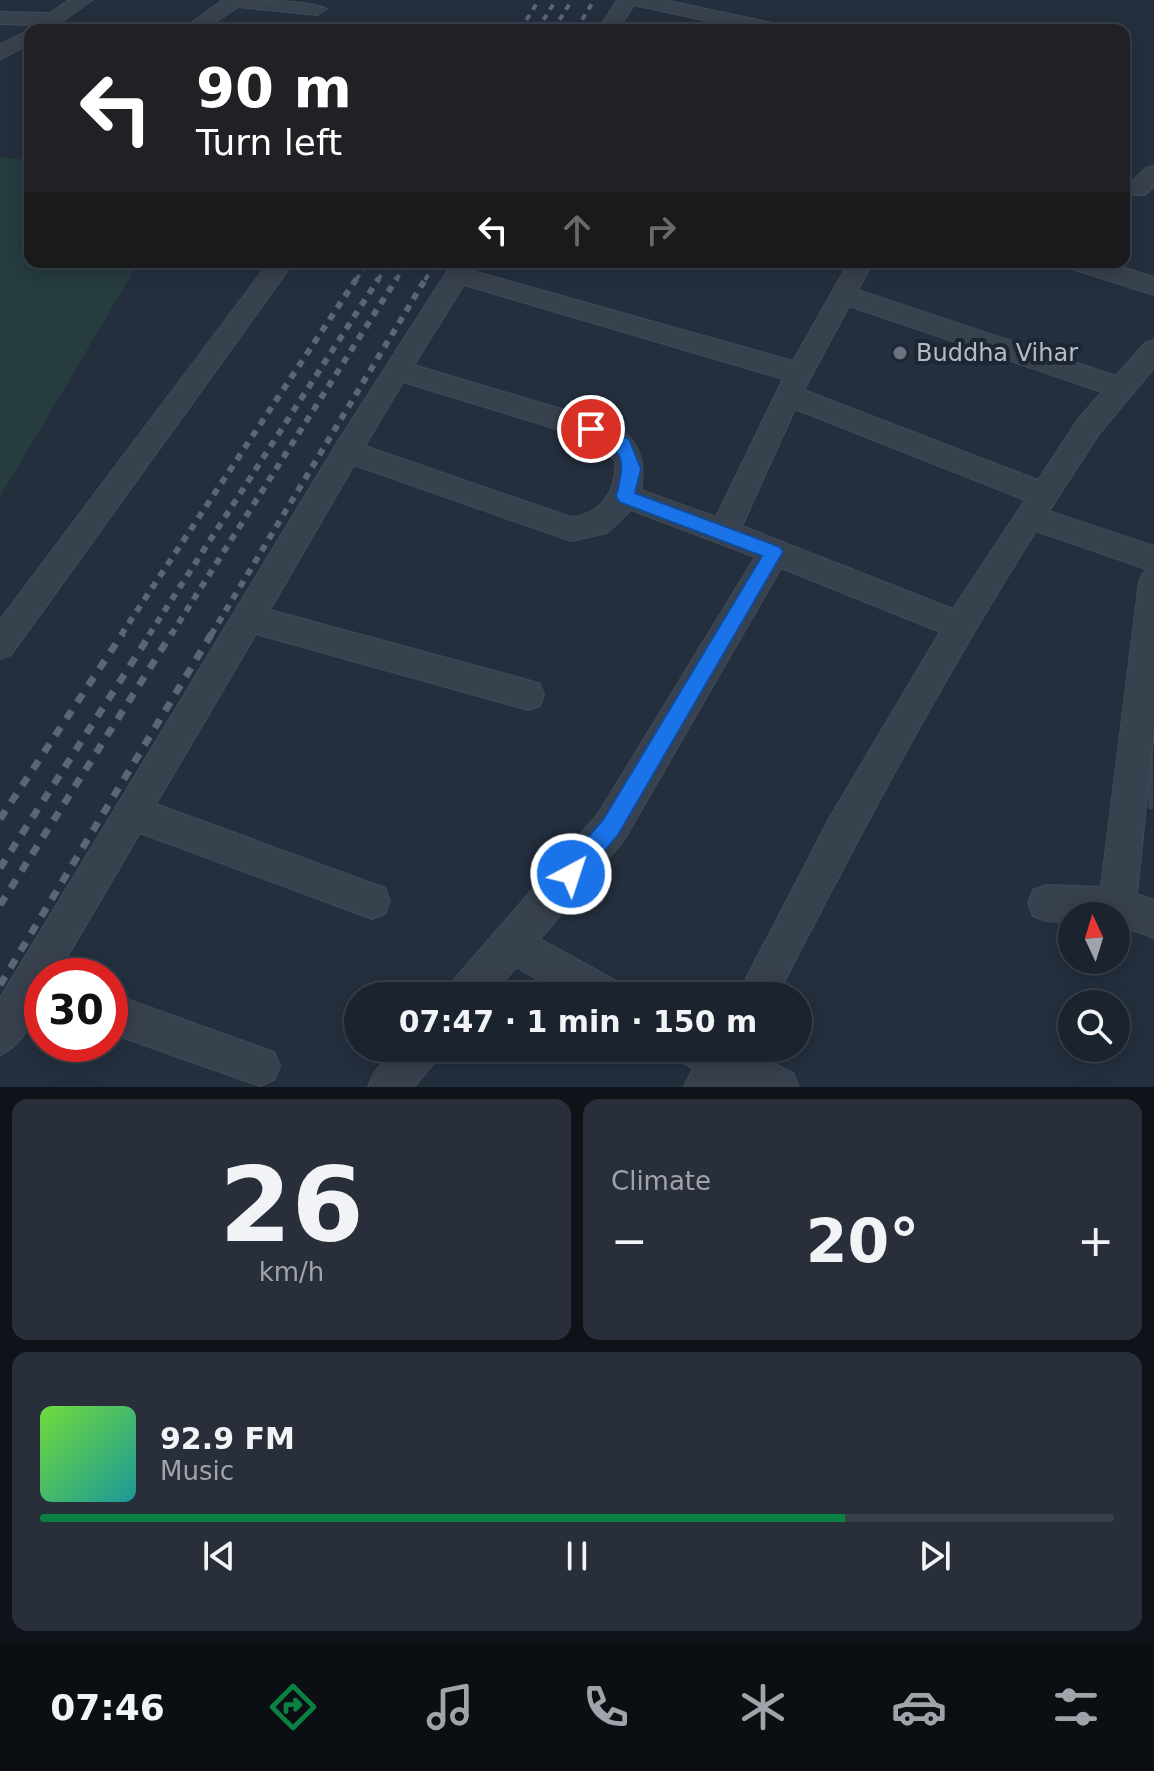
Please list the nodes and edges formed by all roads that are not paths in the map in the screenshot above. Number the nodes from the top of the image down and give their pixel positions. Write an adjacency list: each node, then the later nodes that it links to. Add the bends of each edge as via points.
1 (82, 0): 8 (street)
2 (627, 0): 10 (street)
3 (638, 0): 11 (street)
4 (235, 1): 5 (street); 9 (street)
5 (317, 9)
6 (0, 18): 7 (street)
7 (40, 24)
8 (48, 24)
9 (204, 24)
10 (612, 24)
11 (749, 24)
12 (24, 39): 13 (street)
13 (0, 53)
14 (1154, 173): 15 (street, via 1137,190)
15 (1130, 188)
16 (277, 268): 35 (street)
17 (462, 268): 23 (street); 24 (street)
18 (858, 268): 21 (street)
19 (1097, 268): 20 (street)
20 (1154, 286)
21 (844, 295): 24 (street); 25 (street)
22 (1154, 350): 25 (street)
23 (397, 370): 26 (street); 27 (street, via 608,434 630,456)
24 (795, 385): 28 (street); 29 (street)
25 (1122, 388): 28 (street, via 1089,426)
26 (347, 451): 27 (street, via 571,529 605,522); 33 (street)
27 (625, 496): 29 (street)
28 (1037, 506): 31 (street); 34 (street)
29 (724, 532): 30 (street)
30 (774, 552): 34 (street); 45 (street, via 611,827)
31 (1154, 559)
32 (1154, 582): 37 (street)
33 (248, 618): 36 (street); 38 (street)
34 (960, 626): 49 (street)
35 (0, 645)
36 (528, 695)
37 (1145, 732): 40 (street)
38 (132, 813): 39 (street); 46 (street)
39 (372, 901)
40 (1118, 902)
41 (1046, 903): 42 (street)
42 (1058, 904)
43 (1130, 911): 44 (street)
44 (1154, 919)
45 (512, 944): 47 (street); 48 (street)
46 (52, 958)
47 (478, 982)
48 (579, 982)
49 (763, 982)
50 (24, 1003): 52 (street)
51 (128, 1019): 55 (street)
52 (0, 1035)
53 (409, 1062): 56 (street)
54 (715, 1062): 57 (street)
55 (260, 1066)
56 (388, 1087)
57 (779, 1087)

